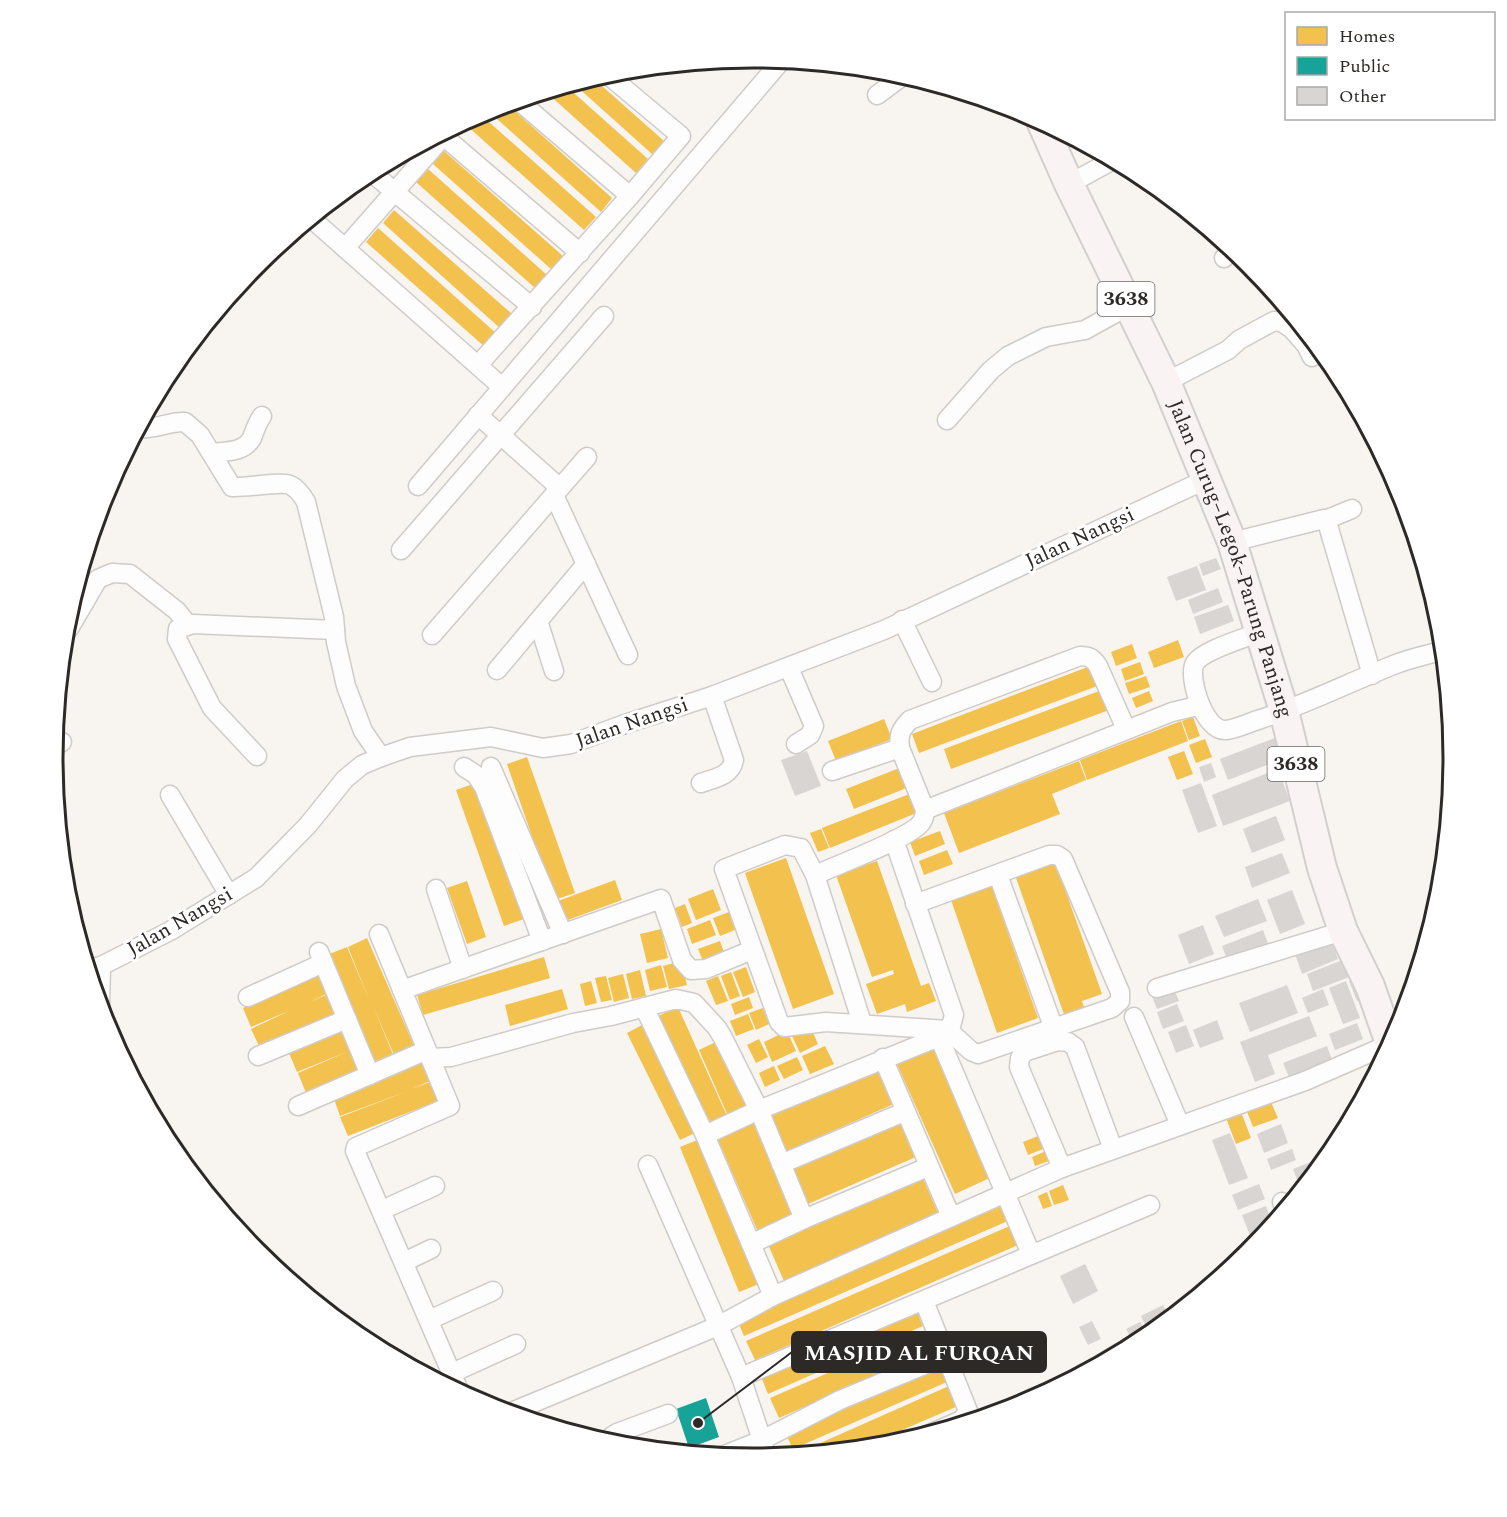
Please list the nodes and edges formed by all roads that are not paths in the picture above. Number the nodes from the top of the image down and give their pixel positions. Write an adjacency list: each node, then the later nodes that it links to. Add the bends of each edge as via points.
1 (775, 68): 23 (street)
2 (616, 82): 13 (street, via 681,136)
3 (894, 82): 4 (street)
4 (877, 94)
5 (527, 107): 13 (street)
6 (1051, 136): 11 (main road, Jalan Curug–Legok–Parung Panjang / 3638)
7 (449, 138): 16 (street)
8 (432, 148): 12 (street)
9 (1105, 164): 11 (street)
10 (379, 179): 12 (street)
11 (1069, 184): 17 (main road, Jalan Curug–Legok–Parung Panjang / 3638)
12 (394, 191): 15 (street); 18 (street)
13 (630, 196): 16 (street)
14 (317, 224): 15 (street)
15 (345, 248): 21 (street)
16 (580, 253): 18 (street)
17 (1130, 305): 22 (main road, Jalan Curug–Legok–Parung Panjang / 3638); 26 (street, via 1085,330 1046,337 1008,356)
18 (532, 307): 21 (street)
19 (604, 316): 28 (street)
20 (1314, 356): 22 (street, via 1292,329 1274,321)
21 (478, 366): 23 (street)
22 (1166, 382): 31 (main road, Jalan Curug–Legok–Parung Panjang / 3638)
23 (502, 387): 24 (street)
24 (478, 415): 28 (street); 32 (street)
25 (262, 416): 29 (street, via 251,439 241,449)
26 (947, 420)
27 (148, 428): 29 (street, via 185,422 200,435)
28 (501, 435): 33 (street); 37 (street)
29 (211, 453): 43 (street, via 232,487 287,483 301,495 309,513)
30 (587, 456): 33 (street)
31 (1207, 479): 36 (main road, Jalan Curug–Legok–Parung Panjang / 3638); 40 (street, Jalan Nangsi)
32 (418, 486)
33 (557, 491): 38 (street); 45 (street)
34 (1352, 509): 35 (street)
35 (1325, 520): 36 (street); 51 (street, via 1330,526)
36 (1232, 542): 44 (main road, Jalan Curug–Legok–Parung Panjang / 3638)
37 (401, 550)
38 (586, 564): 41 (street); 47 (street)
39 (79, 611): 42 (street, via 98,579 112,573 130,574 177,611)
40 (902, 620): 48 (street, Jalan Nangsi); 52 (street)
41 (538, 621): 49 (street); 50 (street)
42 (188, 625): 43 (street); 59 (street, via 178,629 177,639 191,669 212,708)
43 (335, 630): 60 (street, via 357,718)
44 (1260, 632): 54 (street, via 1195,663 1192,670); 55 (main road, Jalan Curug–Legok–Parung Panjang / 3638)
45 (432, 635)
46 (1436, 652): 51 (street)
47 (628, 655)
48 (789, 668): 53 (street, Jalan Nangsi); 57 (street, via 814,726 810,735)
49 (497, 670)
50 (554, 671)
51 (1372, 675): 55 (street)
52 (932, 682)
53 (712, 696): 60 (street, Jalan Nangsi, via 555,748 491,737 410,747); 64 (street, via 734,760 726,774)
54 (1200, 707): 55 (street, via 1216,728 1226,730); 56 (street, via 1172,712)
55 (1284, 711): 73 (main road, Jalan Curug–Legok–Parung Panjang / 3638, via 1322,868)
56 (1126, 729): 58 (street, via 1098,666 1091,657 1080,656 910,720 900,732); 66 (street)
57 (796, 744)
58 (900, 748): 63 (street); 66 (street)
59 (257, 756)
60 (381, 757): 71 (street, Jalan Nangsi, via 362,765 345,779 285,849 256,878)
61 (464, 767): 75 (street, via 484,787)
62 (491, 767): 75 (street)
63 (832, 771)
64 (701, 783)
65 (170, 795): 71 (street)
66 (925, 810): 67 (street, via 920,824)
67 (894, 840): 68 (street); 72 (street)
68 (815, 875): 76 (street, via 801,848 791,845 724,869); 85 (street)
69 (998, 875): 72 (street); 86 (street); 86 (street, via 1049,855 1063,859 1120,992 1120,1001 1112,1008)
70 (436, 889): 78 (street)
71 (229, 895): 77 (street, Jalan Nangsi, via 170,931)
72 (915, 904): 87 (street, via 954,1015)
73 (1343, 931): 79 (street); 88 (main road, Jalan Curug–Legok–Parung Panjang / 3638, via 1370,986)
74 (379, 934): 80 (street)
75 (553, 938): 76 (street, via 661,899 682,960 691,970 706,969); 78 (street)
76 (752, 950): 85 (street, via 784,1027)
77 (96, 967)
78 (463, 969): 80 (street)
79 (1157, 988)
80 (402, 990): 90 (street)
81 (248, 997): 84 (street, via 321,957)
82 (645, 1007): 90 (street, via 451,1057); 95 (street, via 676,999 694,1003 717,1028); 98 (street)
83 (1134, 1017): 97 (street)
84 (347, 1019): 91 (street); 93 (street)
85 (862, 1023): 87 (street)
86 (1054, 1029): 87 (street, via 978,1054)
87 (943, 1034): 92 (street); 105 (street)
88 (1386, 1034)
89 (1379, 1050): 97 (street, via 1305,1081)
90 (429, 1054): 93 (street); 107 (street, via 450,1106 354,1148)
91 (258, 1056)
92 (883, 1058): 95 (street); 96 (street)
93 (370, 1075): 94 (street)
94 (298, 1106)
95 (759, 1110): 98 (street); 100 (street)
96 (904, 1112): 100 (street); 102 (street)
97 (1180, 1125): 99 (street)
98 (705, 1135): 110 (street)
99 (1113, 1149): 103 (street); 103 (street, via 1075,1047 1058,1041 1024,1052 1019,1067)
100 (781, 1164): 109 (street)
101 (648, 1165): 118 (street)
102 (928, 1167): 108 (street); 109 (street)
103 (1062, 1168): 105 (street)
104 (435, 1185): 107 (street)
105 (1006, 1193): 108 (street); 112 (street)
106 (1150, 1205): 112 (street)
107 (382, 1210): 113 (street)
108 (951, 1217): 115 (street)
109 (804, 1219): 110 (street)
110 (751, 1244): 115 (street)
111 (431, 1249): 113 (street)
112 (1031, 1254): 116 (street)
113 (404, 1262): 117 (street)
114 (493, 1291): 117 (street)
115 (773, 1296): 118 (street)
116 (924, 1301): 120 (street); 122 (street)
117 (429, 1320): 121 (street)
118 (718, 1326): 122 (street); 124 (street)
119 (516, 1344): 121 (street)
120 (946, 1356): 126 (street, via 968,1411); 128 (street, via 840,1400)
121 (452, 1373): 123 (street)
122 (741, 1377): 128 (street)
123 (455, 1381)
124 (521, 1408)
125 (668, 1414): 127 (street)
126 (965, 1415)
127 (615, 1435)
128 (762, 1440): 129 (street); 130 (street)
129 (740, 1449)
130 (764, 1449)

